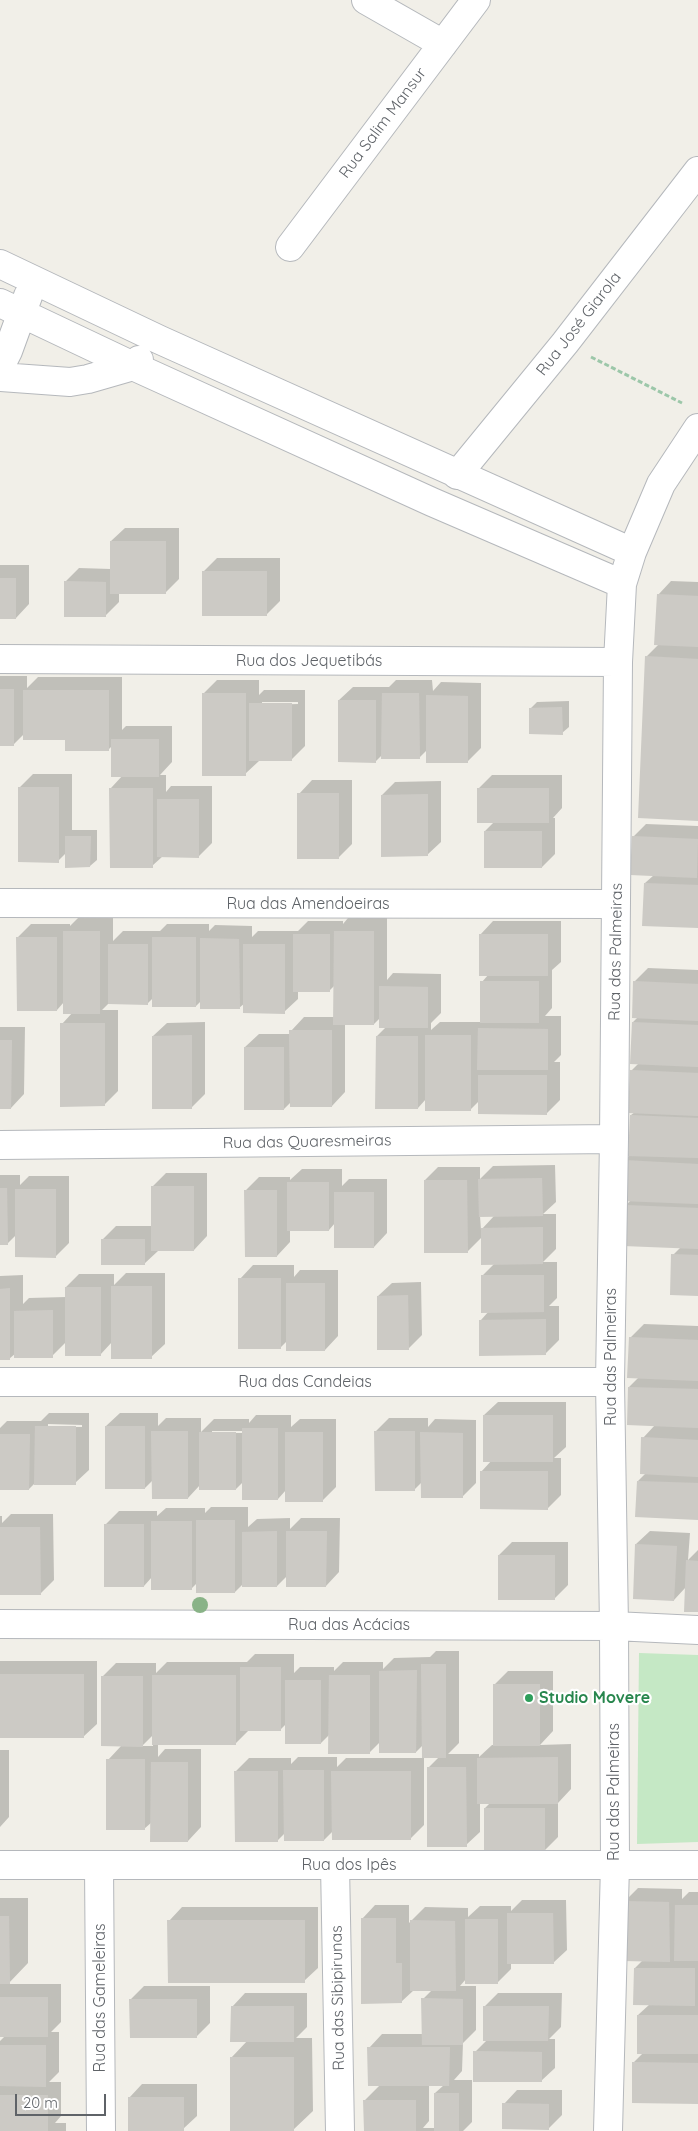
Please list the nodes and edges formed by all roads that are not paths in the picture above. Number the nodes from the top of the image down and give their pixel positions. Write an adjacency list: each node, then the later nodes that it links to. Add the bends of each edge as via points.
1 (366, 0): 3 (street)
2 (476, 0): 3 (street, Rua Salim Mansur)
3 (443, 44): 5 (street, Rua Salim Mansur)
4 (698, 172): 14 (street, Rua José Giarola, via 565,344)
5 (290, 247)
6 (0, 264): 7 (street)
7 (35, 281): 8 (street); 9 (street)
8 (11, 308): 10 (street); 11 (street, via 8,351)
9 (160, 340): 10 (street); 14 (street)
10 (133, 366): 12 (street, via 70,382); 16 (street)
11 (0, 367)
12 (0, 377)
13 (694, 417): 15 (street, Rua das Palmeiras)
14 (457, 475): 15 (street)
15 (632, 552): 16 (street, Rua das Palmeiras)
16 (622, 584): 18 (street, Rua das Palmeiras)
17 (0, 659): 18 (street, Rua dos Jequetibás)
18 (618, 662): 20 (street, Rua das Palmeiras)
19 (0, 903): 20 (street, Rua das Amendoeiras)
20 (616, 904): 21 (street, Rua das Palmeiras)
21 (614, 1139): 22 (street, Rua das Quaresmeiras); 24 (street, Rua das Palmeiras)
22 (0, 1145)
23 (0, 1382): 24 (street, Rua das Candeias)
24 (610, 1382): 26 (street, Rua das Palmeiras)
25 (0, 1624): 26 (street, Rua das Acácias)
26 (614, 1626): 27 (street, Rua das Acácias); 29 (street, Rua das Palmeiras)
27 (698, 1630)
28 (0, 1865): 31 (street, Rua dos Ipês)
29 (614, 1865): 30 (street, Rua dos Ipês); 32 (street, Rua dos Ipês); 35 (street, Rua das Palmeiras)
30 (698, 1865)
31 (99, 1866): 32 (street, Rua dos Ipês); 33 (street, Rua das Gameleiras)
32 (335, 1866): 34 (street, Rua das Sibipirunas)
33 (101, 2131)
34 (340, 2131)
35 (608, 2131)

